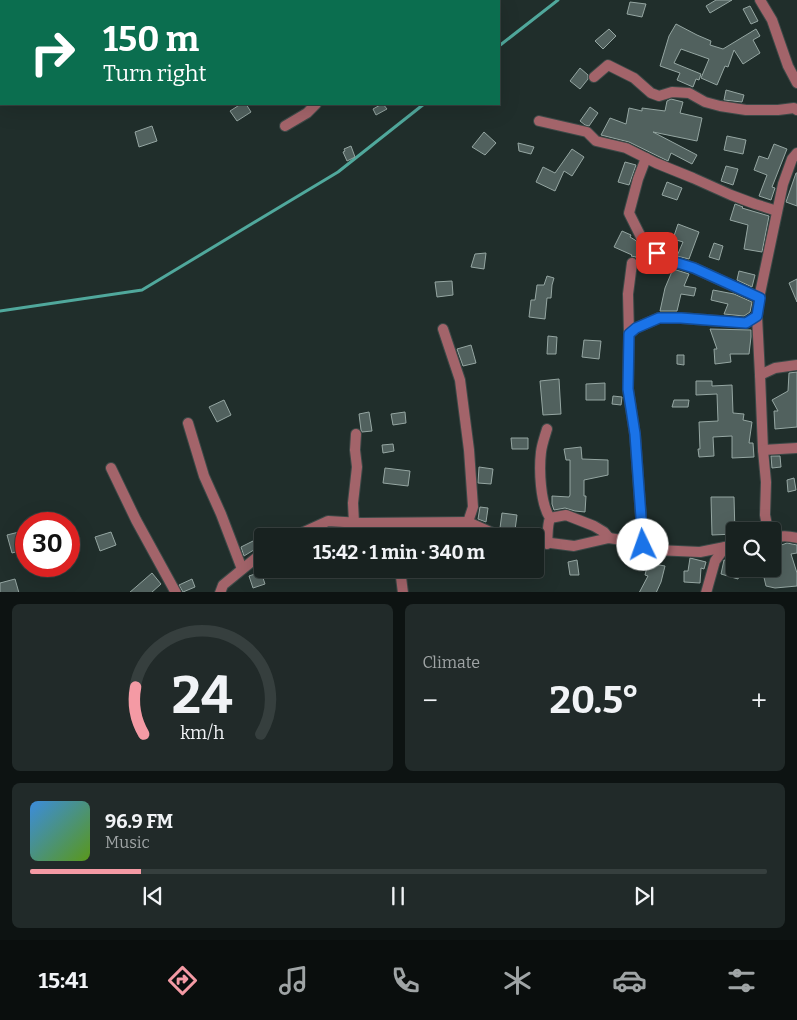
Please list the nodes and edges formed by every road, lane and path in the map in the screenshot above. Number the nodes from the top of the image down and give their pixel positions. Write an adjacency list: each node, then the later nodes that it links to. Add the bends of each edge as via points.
1 (760, 0): 3 (street, via 772,20)
2 (594, 78): 5 (street, via 608,65 659,96 672,92 746,110)
3 (797, 83)
4 (315, 105): 7 (street)
5 (797, 110)
6 (540, 121): 9 (street, via 586,132 596,141 626,148)
7 (285, 126)
8 (797, 153): 10 (street, via 783,184)
9 (646, 158): 10 (street); 11 (street, via 629,213)
10 (777, 211): 14 (street)
11 (641, 237)
12 (657, 253): 14 (street)
13 (632, 263): 17 (street, via 628,294)
14 (760, 298): 15 (street)
15 (757, 316): 17 (street, via 746,323 659,318); 19 (street)
16 (444, 329): 27 (street, via 460,380 469,450 473,507)
17 (629, 334): 39 (street, via 628,389 635,434)
18 (797, 365): 19 (street, via 775,368)
19 (760, 375): 24 (street)
20 (188, 423): 43 (street, via 204,476)
21 (548, 429): 26 (street, via 541,450 540,477)
22 (356, 434): 29 (street, via 358,467)
23 (797, 448): 24 (street)
24 (763, 450): 28 (street)
25 (111, 468): 45 (street)
26 (550, 518): 35 (street, via 566,515 594,526); 38 (street)
27 (468, 522): 30 (street); 33 (street)
28 (766, 522)
29 (354, 523): 30 (street); 31 (street, via 328,521)
30 (395, 523): 32 (street)
31 (312, 528)
32 (395, 528)
33 (482, 528)
34 (781, 536): 36 (street)
35 (609, 538): 38 (street, via 574,546); 39 (street)
36 (797, 538)
37 (544, 543): 38 (street)
38 (547, 544)
39 (643, 545): 40 (street, via 656,550 700,552)
40 (726, 547)
41 (726, 550): 48 (street, via 715,561)
42 (254, 559): 43 (street)
43 (242, 569): 46 (street, via 223,585)
44 (401, 578): 47 (street)
45 (176, 592)
46 (220, 592)
47 (402, 592)
48 (706, 592)

